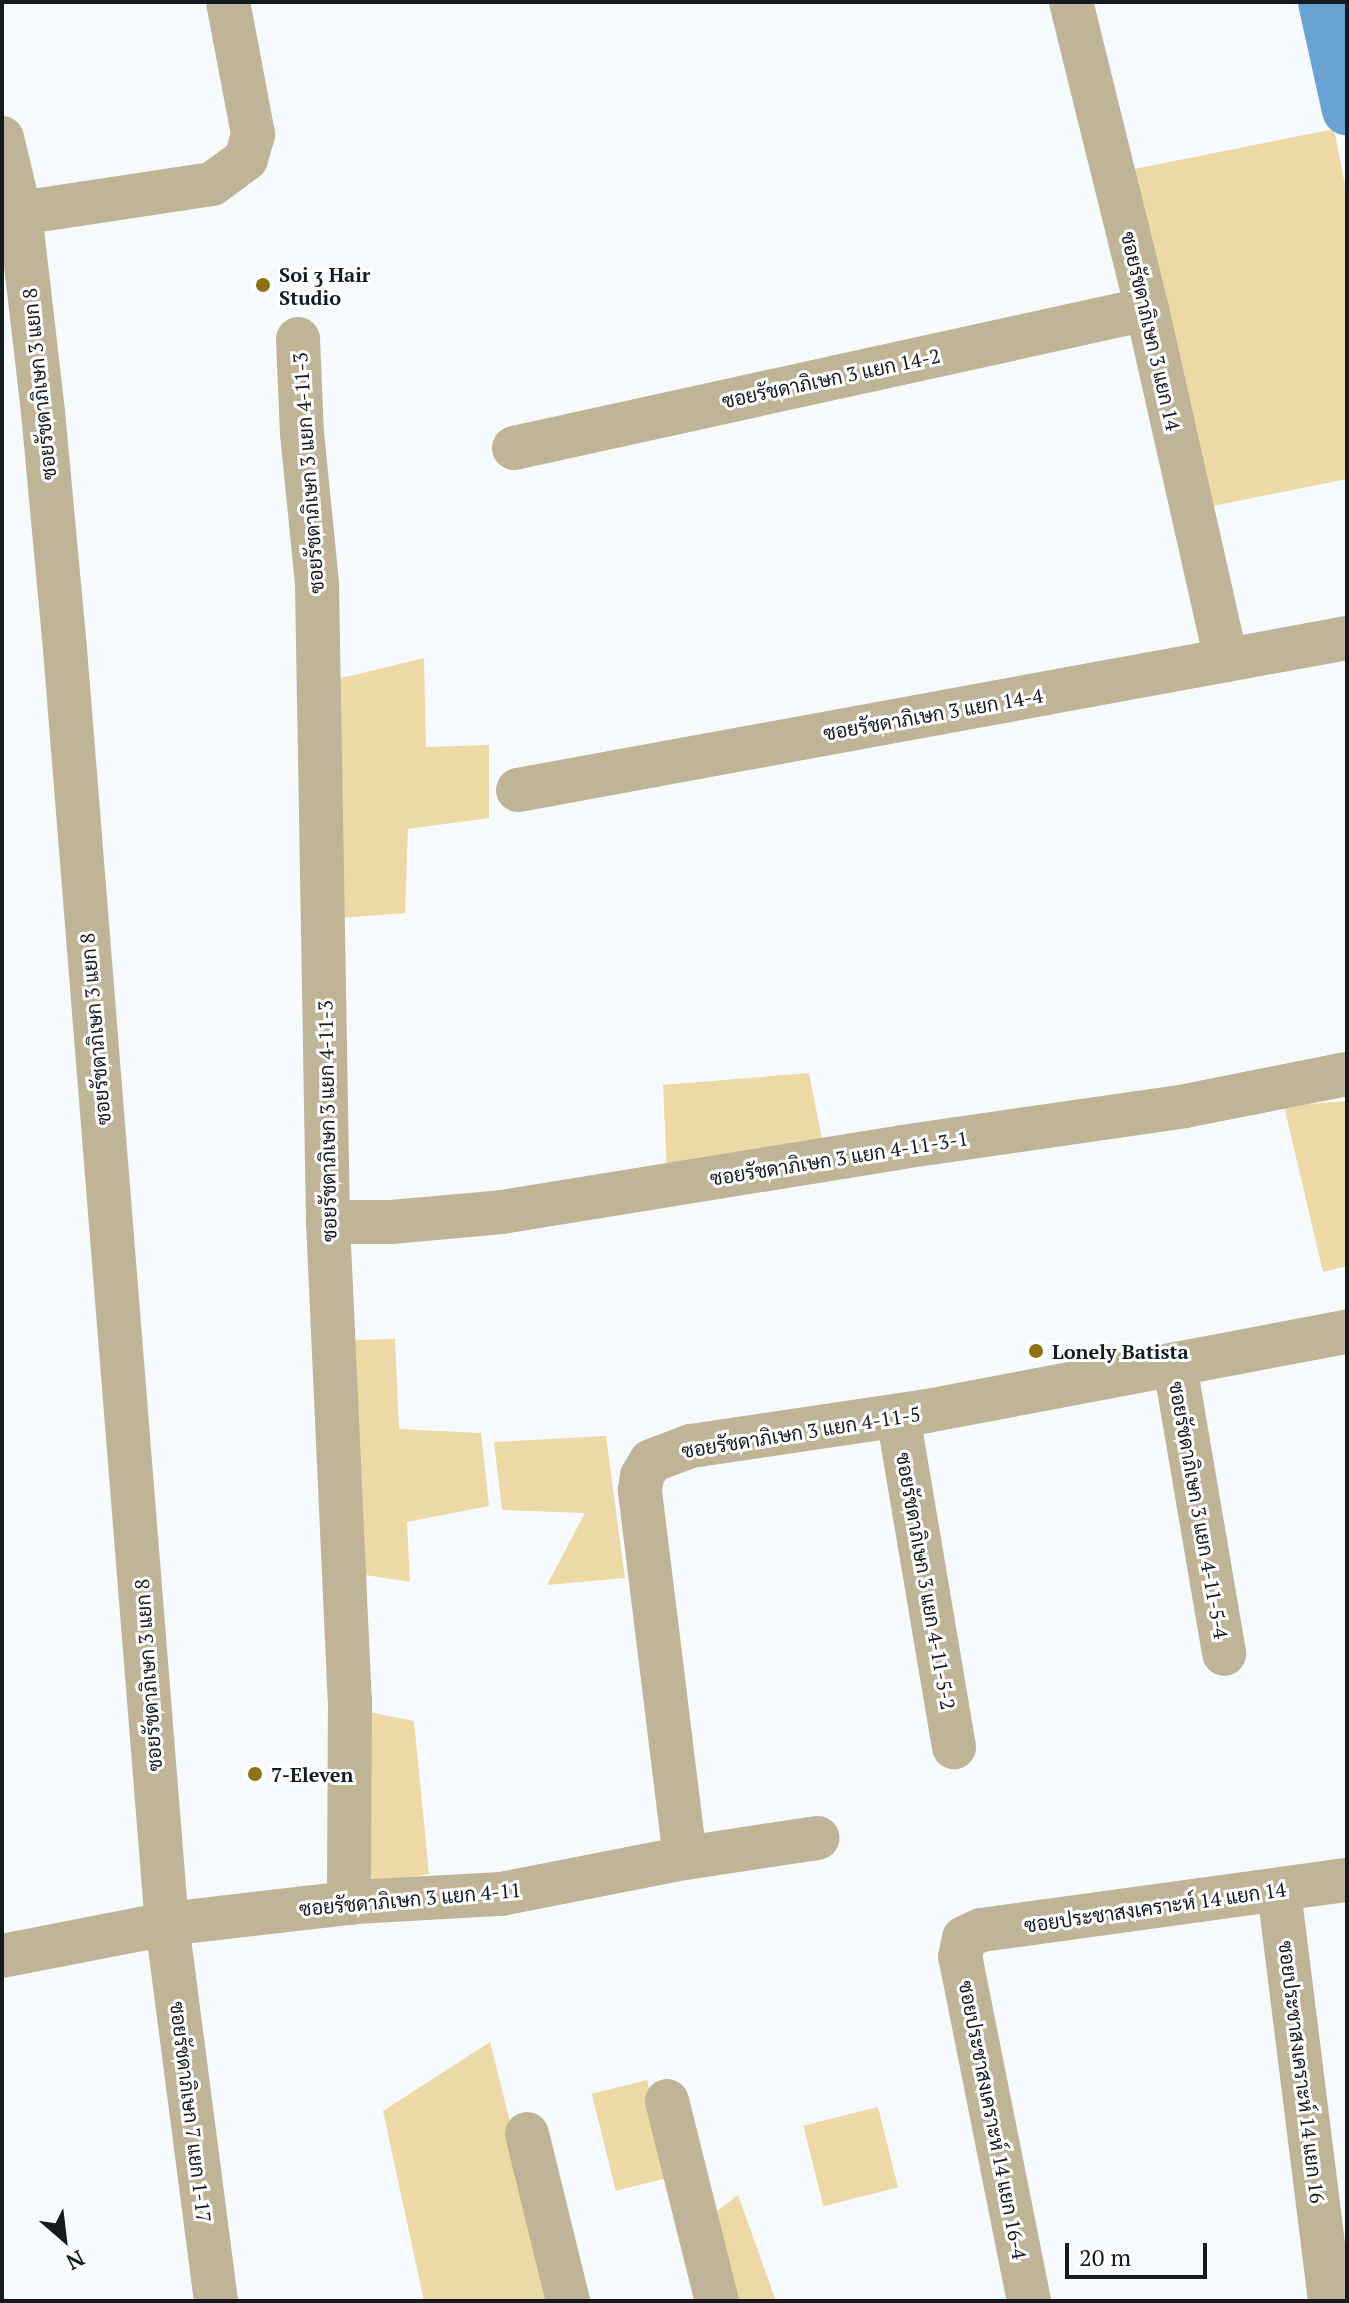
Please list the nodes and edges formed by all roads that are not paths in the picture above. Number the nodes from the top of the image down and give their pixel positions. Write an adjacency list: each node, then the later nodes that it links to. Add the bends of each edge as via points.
1 (228, 2): 4 (street, via 253,134 246,159 212,184)
2 (1071, 2): 5 (street, ซอยรัชดาภิเษก 3 แยก 14)
3 (2, 138): 4 (street, ซอยรัชดาภิเษก 3 แยก 8)
4 (20, 213): 23 (street, ซอยรัชดาภิเษก 3 แยก 8, via 65,649)
5 (1147, 309): 7 (street, ซอยรัชดาภิเษก 3 แยก 14-2); 9 (street, ซอยรัชดาภิเษก 3 แยก 14)
6 (298, 339): 12 (street, ซอยรัชดาภิเษก 3 แยก 4-11-3, via 317,584)
7 (514, 448)
8 (1347, 638): 9 (street, ซอยรัชดาภิเษก 3 แยก 14-4)
9 (1226, 660): 10 (street, ซอยรัชดาภิเษก 3 แยก 14-4)
10 (518, 790)
11 (1347, 1074): 12 (street, ซอยรัชดาภิเษก 3 แยก 4-11-3-1, via 1185,1106 502,1212)
12 (328, 1222): 22 (street, ซอยรัชดาภิเษก 3 แยก 4-11-3, via 350,1699)
13 (1347, 1332): 14 (street, ซอยรัชดาภิเษก 3 แยก 4-11-5)
14 (1175, 1366): 15 (street, ซอยรัชดาภิเษก 3 แยก 4-11-5); 16 (street, ซอยรัชดาภิเษก 3 แยก 4-11-5-4)
15 (898, 1416): 17 (street, ซอยรัชดาภิเษก 3 แยก 4-11-5-2); 19 (street, ซอยรัชดาภิเษก 3 แยก 4-11-5, via 691,1446 651,1461 642,1476)
16 (1224, 1654)
17 (954, 1747)
18 (817, 1838): 19 (street, ซอยรัชดาภิเษก 3 แยก 4-11)
19 (685, 1858): 22 (street, ซอยรัชดาภิเษก 3 แยก 4-11, via 501,1894)
20 (1347, 1880): 21 (street, ซอยประชาสงเคราะห์ 14 แยก 14)
21 (1279, 1891): 24 (street, ซอยประชาสงเคราะห์ 14 แยก 14, via 981,1930); 32 (street, ซอยประชาสงเคราะห์ 14 แยก 16)
22 (349, 1903): 23 (street, ซอยรัชดาภิเษก 3 แยก 4-11)
23 (167, 1924): 25 (street, ซอยรัชดาภิเษก 3 แยก 4-11); 28 (street, ซอยรัชดาภิเษก 7 แยก 1-17)
24 (964, 1938): 31 (street, ซอยประชาสงเคราะห์ 14 แยก 16-4, via 960,1957)
25 (2, 1956)
26 (667, 2101): 30 (street)
27 (527, 2134): 29 (street)
28 (216, 2301)
29 (568, 2301)
30 (717, 2301)
31 (1029, 2301)
32 (1330, 2301)

